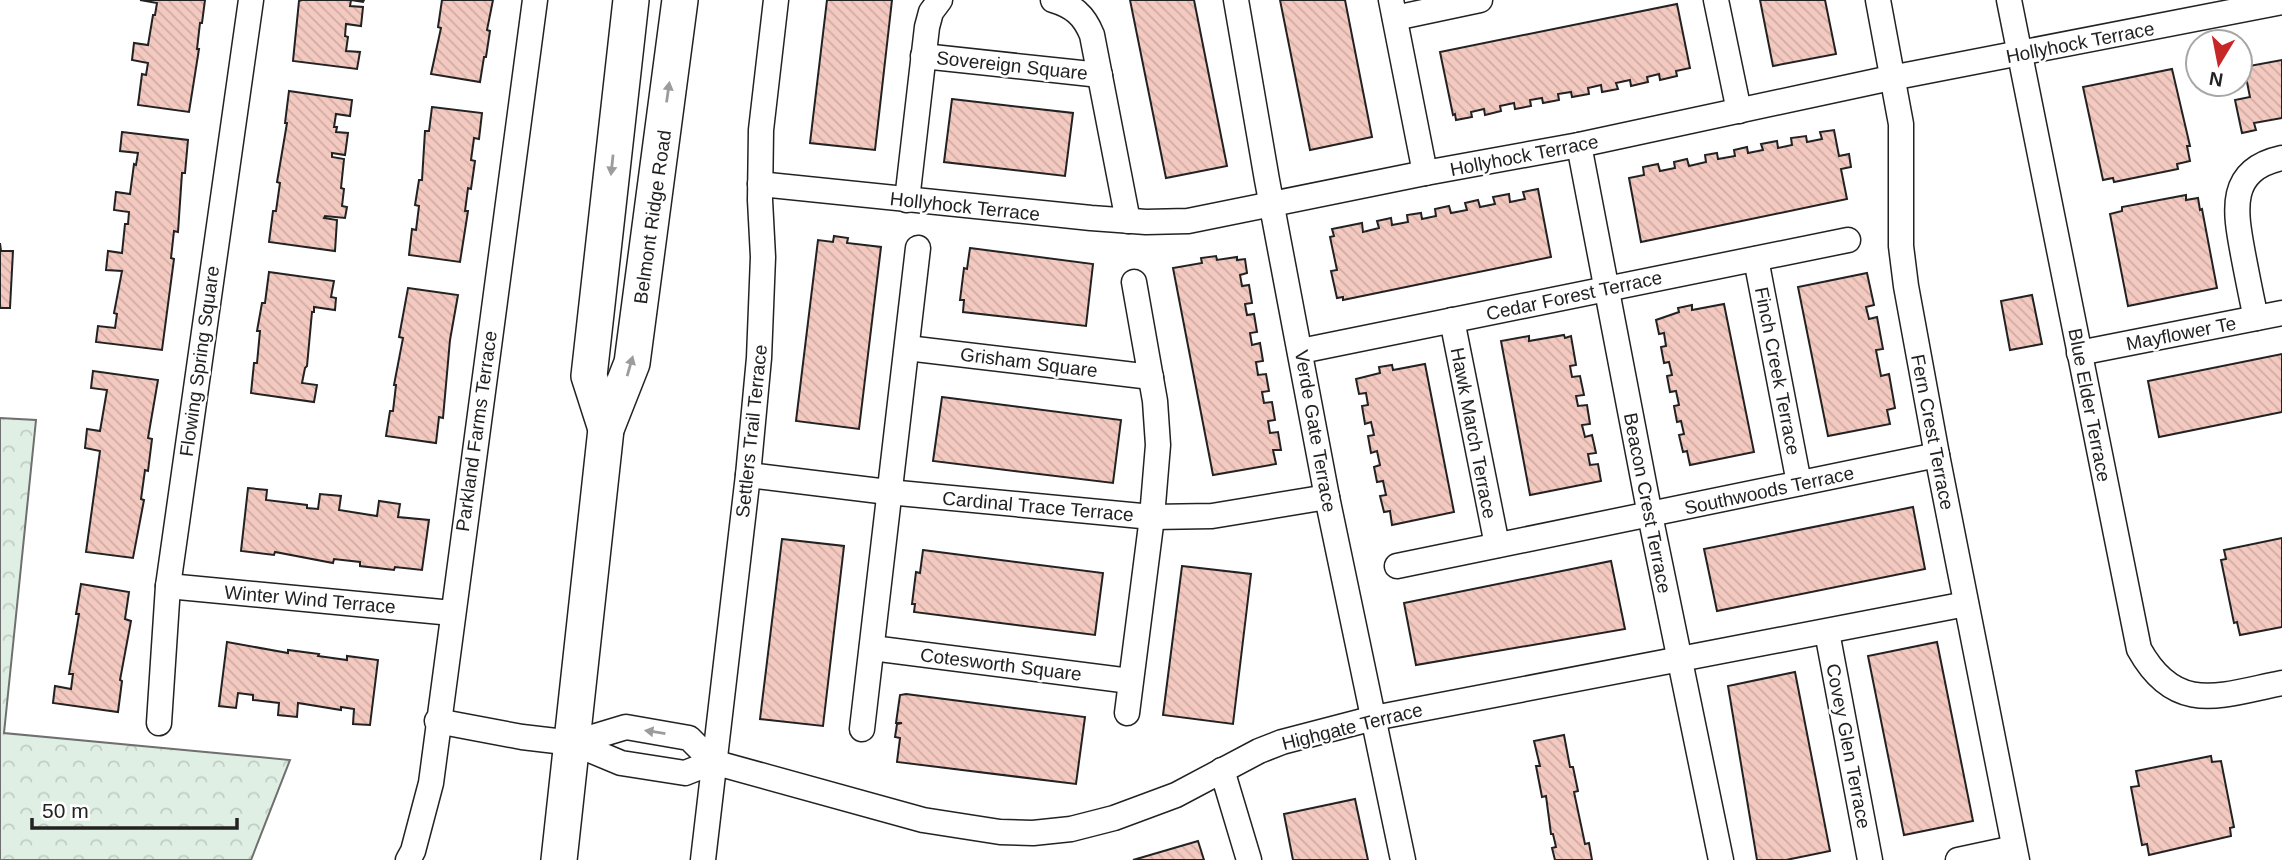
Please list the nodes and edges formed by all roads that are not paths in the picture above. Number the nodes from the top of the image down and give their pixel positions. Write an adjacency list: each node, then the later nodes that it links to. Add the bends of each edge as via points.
1 (251, 0): 50 (street, Flowing Spring Square)
2 (535, 0): 52 (street, Parkland Farms Terrace)
3 (631, 0): 40 (main road, Belmont Ridge Road, one-way to 40, via 589,376)
4 (680, 0): 40 (main road, Belmont Ridge Road, one-way to 4, via 632,363)
5 (776, 0): 24 (street, Settlers Trail Terrace, via 761,130)
6 (940, 0): 17 (street, Sovereign Square, via 931,12)
7 (1053, 0): 18 (street, Sovereign Square, via 1074,9 1087,23)
8 (1237, 0): 26 (street, Verde Gate Terrace)
9 (1480, 0): 14 (street)
10 (1716, 0): 20 (street)
11 (1878, 0): 19 (street, Fern Crest Terrace)
12 (2009, 0): 16 (street, Blue Elder Terrace)
13 (2282, 2): 15 (street, Hollyhock Terrace)
14 (1393, 9): 23 (street)
15 (2188, 10): 16 (street, Hollyhock Terrace)
16 (2020, 54): 19 (street, Hollyhock Terrace); 38 (street, Blue Elder Terrace)
17 (923, 56): 18 (street, Sovereign Square); 25 (street, Sovereign Square)
18 (1100, 75): 27 (street, Sovereign Square)
19 (1893, 78): 20 (street, Hollyhock Terrace); 41 (street, Fern Crest Terrace, via 1901,124 1901,246)
20 (1739, 111): 21 (street, Hollyhock Terrace)
21 (1579, 145): 23 (street, Hollyhock Terrace); 32 (street, Beacon Crest Terrace)
22 (2282, 158): 34 (street, via 2262,165 2238,193 2235,212)
23 (1425, 173): 26 (street, Hollyhock Terrace)
24 (760, 184): 25 (street, Hollyhock Terrace); 42 (street, Settlers Trail Terrace, via 761,329)
25 (907, 200): 27 (street, Hollyhock Terrace)
26 (1272, 205): 27 (street, Hollyhock Terrace, via 1188,221); 37 (street, Verde Gate Terrace)
27 (1128, 221)
28 (1847, 240): 30 (street, Cedar Forest Terrace)
29 (918, 248): 36 (street)
30 (1756, 259): 32 (street, Cedar Forest Terrace); 43 (street, Finch Creek Terrace)
31 (1134, 282): 39 (street)
32 (1608, 288): 35 (street, Cedar Forest Terrace); 46 (street, Beacon Crest Terrace)
33 (2282, 313): 34 (street, Mayflower Te)
34 (2256, 318): 38 (street, Mayflower Te)
35 (1452, 320): 37 (street, Cedar Forest Terrace); 48 (street, Hawk March Terrace)
36 (907, 348): 39 (street, Grisham Square); 44 (street)
37 (1301, 351): 45 (street, Verde Gate Terrace)
38 (2079, 353): 57 (street, Blue Elder Terrace, via 2139,649 2150,669 2166,684 2188,694 2211,697)
39 (1151, 377): 47 (street, via 1158,423)
40 (606, 429): 63 (main road, Belmont Ridge Road)
41 (1937, 455): 43 (street, Southwoods Terrace); 51 (street, Fern Crest Terrace)
42 (748, 475): 44 (street, Cardinal Trace Terrace); 64 (street, Settlers Trail Terrace)
43 (1799, 484): 46 (street, Southwoods Terrace)
44 (888, 492): 47 (street, Cardinal Trace Terrace); 54 (street)
45 (1327, 496): 47 (street, Cardinal Trace Terrace, via 1212,516); 59 (street, Verde Gate Terrace)
46 (1650, 515): 48 (street, Southwoods Terrace); 55 (street, Beacon Crest Terrace)
47 (1152, 517): 56 (street)
48 (1497, 545): 49 (street, Southwoods Terrace)
49 (1397, 566)
50 (168, 586): 52 (street, Winter Wind Terrace); 61 (street, Flowing Spring Square)
51 (1966, 604): 53 (street, Highgate Terrace); 66 (street, Fern Crest Terrace)
52 (452, 613): 60 (street, Parkland Farms Terrace)
53 (1827, 632): 55 (street, Highgate Terrace); 73 (street, Covey Glen Terrace)
54 (872, 648): 56 (street, Cotesworth Square); 62 (street)
55 (1679, 659): 59 (street, Highgate Terrace); 72 (street, Beacon Crest Terrace)
56 (1130, 681): 58 (street)
57 (2282, 683)
58 (1127, 713)
59 (1374, 718): 65 (street, Highgate Terrace, via 1282,742); 71 (street, Verde Gate Terrace)
60 (437, 722): 63 (street); 67 (street, Parkland Farms Terrace, via 430,783)
61 (159, 723)
62 (862, 729)
63 (573, 743): 64 (street, via 621,764 685,773); 64 (street, Highgate Terrace, one-way to 63, via 689,738 625,727); 68 (main road, Belmont Ridge Road)
64 (713, 762): 65 (street, Highgate Terrace, via 923,820 1033,834 1114,818 1175,795); 69 (street, Settlers Trail Terrace)
65 (1222, 770): 70 (street)
66 (2016, 854): 74 (street)
67 (408, 860)
68 (559, 860)
69 (703, 860)
70 (1249, 860)
71 (1404, 860)
72 (1721, 860)
73 (1870, 860)
74 (1958, 860)

